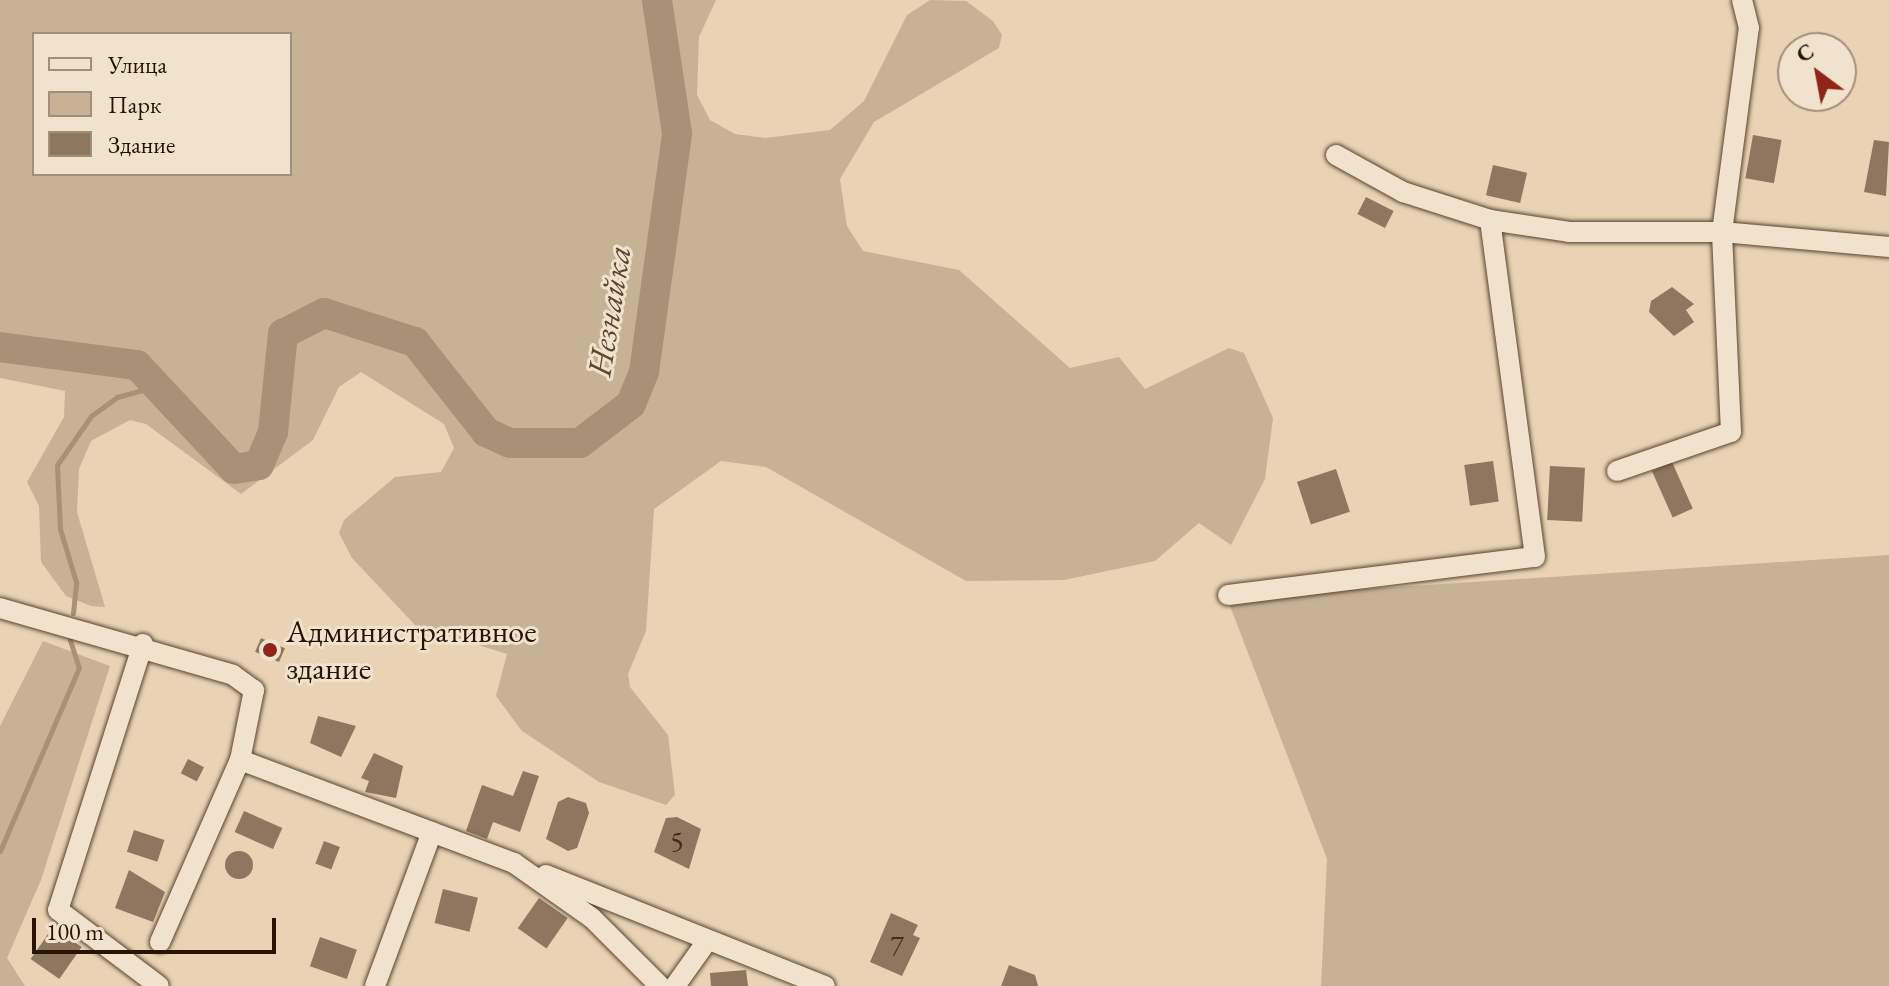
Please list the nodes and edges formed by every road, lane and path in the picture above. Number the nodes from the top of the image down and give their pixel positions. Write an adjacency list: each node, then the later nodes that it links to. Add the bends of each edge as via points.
1 (1742, 0): 4 (street, via 1749,28)
2 (1336, 155): 3 (street, via 1403,192)
3 (1490, 220): 4 (street, via 1569,232); 7 (street, via 1535,557)
4 (1722, 232): 5 (street); 6 (street, via 1731,432)
5 (1889, 247)
6 (1617, 471)
7 (1228, 595)
8 (0, 608): 9 (street)
9 (143, 644): 10 (street, via 233,675 254,690); 15 (street, via 58,910)
10 (240, 760): 11 (street); 14 (street)
11 (432, 832): 12 (street); 16 (street)
12 (514, 863): 13 (street); 17 (street, via 592,918)
13 (707, 941): 18 (street); 19 (street)
14 (160, 942)
15 (159, 986)
16 (375, 986)
17 (660, 986)
18 (675, 986)
19 (825, 986)

